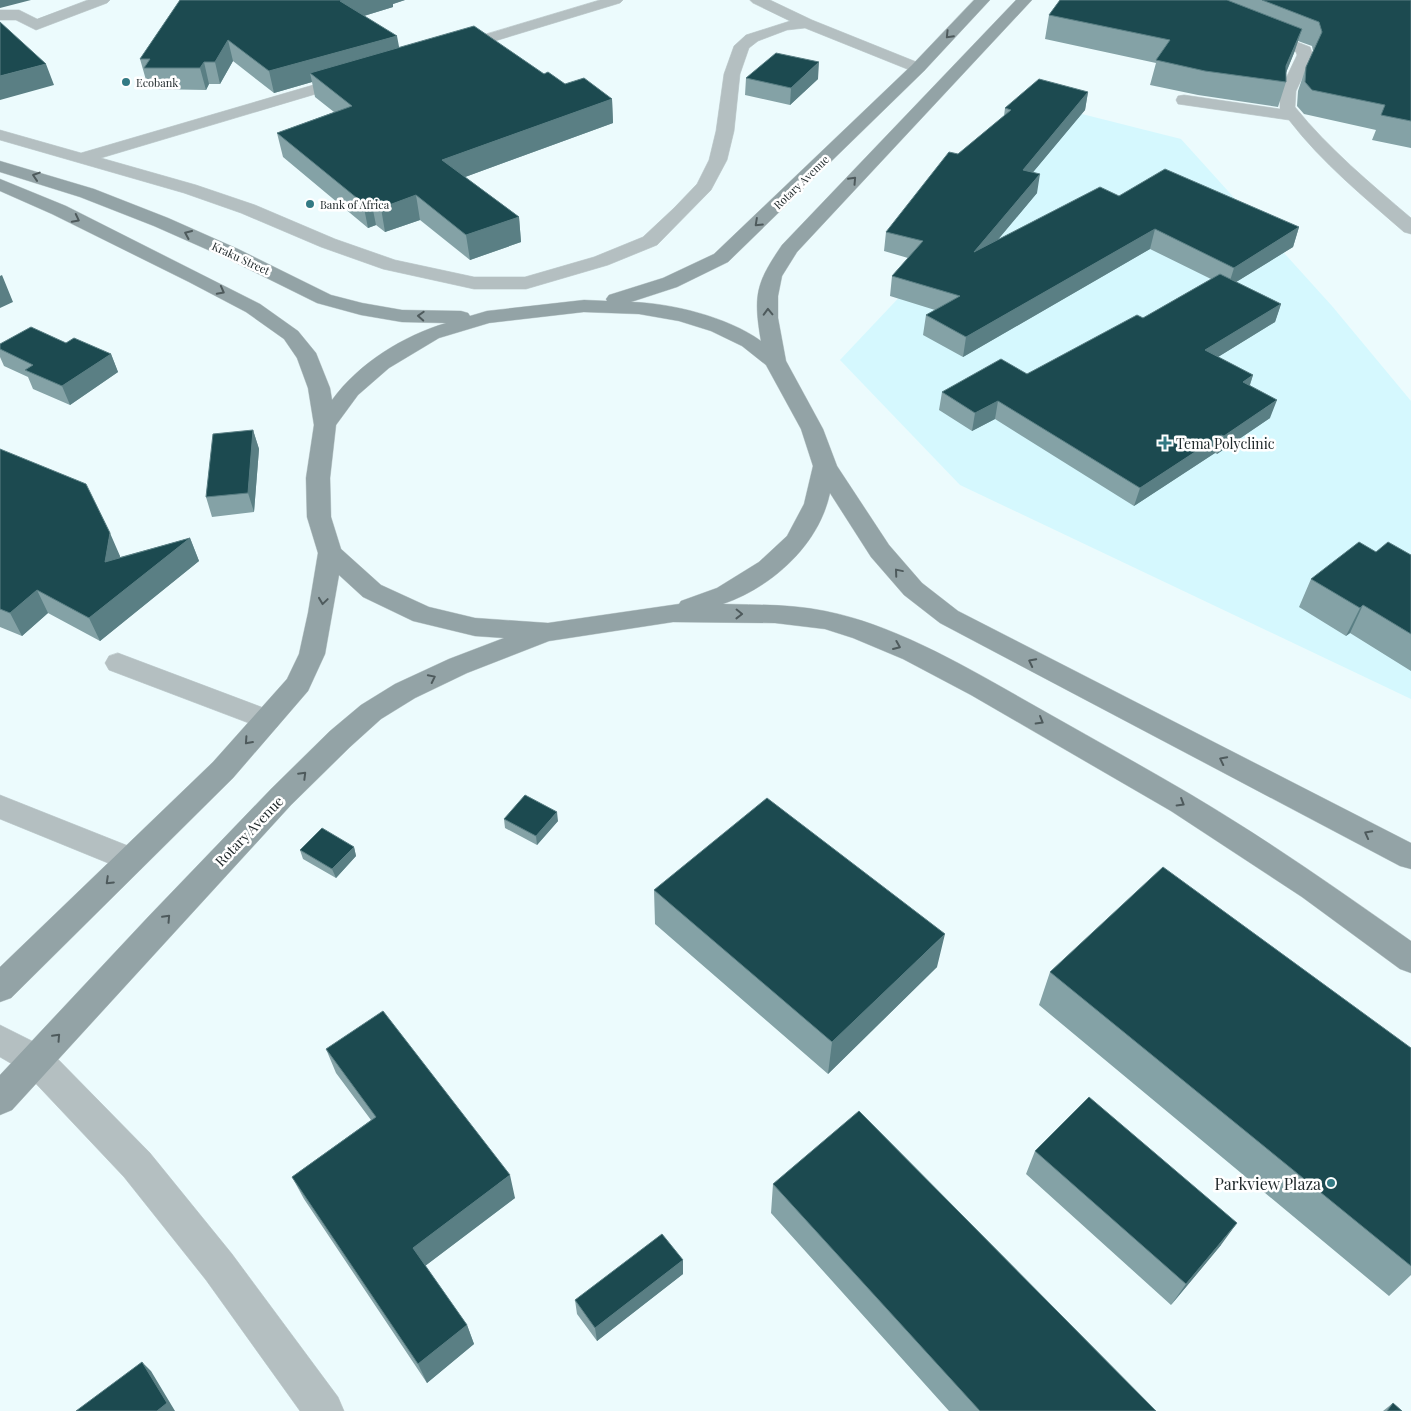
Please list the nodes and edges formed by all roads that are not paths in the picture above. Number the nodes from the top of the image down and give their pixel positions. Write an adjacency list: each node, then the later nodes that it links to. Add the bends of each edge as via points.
1 (102, 0): 7 (street, via 36,25 19,15)
2 (615, 0): 9 (street, via 536,26)
3 (758, 0): 8 (street)
4 (982, 0): 10 (main road, Rotary Avenue, one-way to 10)
5 (1024, 0): 21 (main road, one-way to 5, via 767,312 768,297 772,276 789,249)
6 (1198, 0): 13 (street, via 1214,14 1304,50 1306,55 1288,91 1287,107)
7 (0, 15)
8 (807, 23): 10 (street); 15 (street, via 766,31 742,46 732,74 718,160 705,186 650,241 601,261 526,283 474,283 390,265 215,197)
9 (445, 50)
10 (918, 68): 19 (main road, Rotary Avenue, one-way to 19, via 721,258 645,293)
11 (365, 74): 15 (street)
12 (1184, 100): 13 (street)
13 (1294, 116): 18 (street, via 1350,176)
14 (0, 135): 15 (street)
15 (82, 158)
16 (0, 166): 20 (main road, Kraku Street, one-way to 16, via 402,316 324,299 161,222 87,193)
17 (0, 184): 22 (main road, one-way to 22, via 196,278 253,308 291,335 308,358 319,388)
18 (1411, 228)
19 (584, 306): 20 (main road); 21 (main road, via 639,308 683,315 749,342)
20 (487, 317): 22 (main road, via 432,334 381,363 350,390)
21 (775, 361): 23 (main road, via 812,429)
22 (325, 425): 24 (main road, via 318,478 319,517)
23 (825, 466): 25 (main road, via 816,504 797,541 768,568 726,594); 30 (main road, one-way to 23, via 949,617 912,589 880,551)
24 (330, 553): 26 (main road, via 372,592 422,615 475,627); 28 (main road, one-way to 28, via 322,613 312,654 298,684)
25 (673, 613): 26 (main road); 32 (main road, one-way to 32, via 775,614 825,620 912,652 1181,803 1313,888)
26 (548, 632): 35 (main road, Rotary Avenue, one-way to 26, via 281,798 371,712 405,691 458,666)
27 (118, 663): 28 (street)
28 (267, 720): 31 (main road, one-way to 31, via 223,770)
29 (0, 807): 31 (street)
30 (1411, 857)
31 (130, 860): 33 (main road, one-way to 33)
32 (1411, 959)
33 (0, 988)
34 (0, 1040): 35 (street)
35 (36, 1060): 36 (main road, Rotary Avenue); 37 (street, via 137,1165 219,1267)
36 (0, 1099)
37 (324, 1411)

